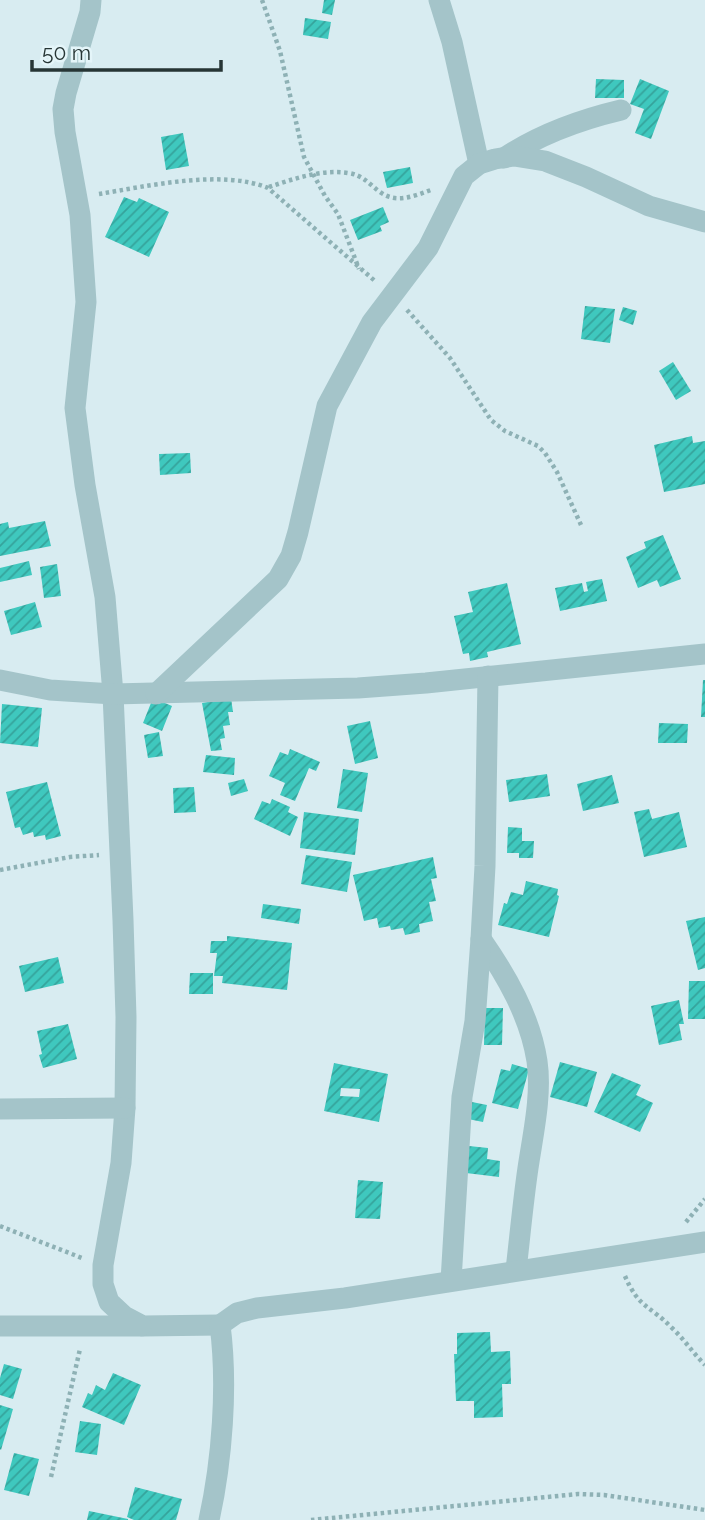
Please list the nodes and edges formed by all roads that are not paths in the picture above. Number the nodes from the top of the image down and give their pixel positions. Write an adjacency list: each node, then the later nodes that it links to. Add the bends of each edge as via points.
1 (91, 0): 10 (street, via 63,109 80,215 86,302 75,408 105,597)
2 (439, 0): 5 (street, via 452,42)
3 (621, 110): 4 (street, via 566,126)
4 (504, 158): 5 (street); 6 (street, via 545,161 649,206)
5 (472, 170): 11 (street, via 428,247 372,322 327,406 298,532 278,579)
6 (705, 222)
7 (705, 654): 8 (street)
8 (488, 676): 11 (street, via 358,688); 12 (street)
9 (0, 680): 10 (street, via 50,690)
10 (113, 694): 11 (street); 13 (street, via 126,1017)
11 (156, 694)
12 (481, 939): 16 (street, via 516,998 537,1062 538,1092); 17 (street, via 475,1021 462,1097)
13 (125, 1108): 14 (street); 20 (street, via 103,1284 109,1302)
14 (0, 1110)
15 (705, 1242): 16 (street)
16 (516, 1270): 17 (street)
17 (451, 1281): 18 (street, via 257,1308 237,1313)
18 (220, 1325): 20 (street); 21 (street, via 225,1388)
19 (0, 1326): 20 (street)
20 (143, 1326)
21 (209, 1520)

